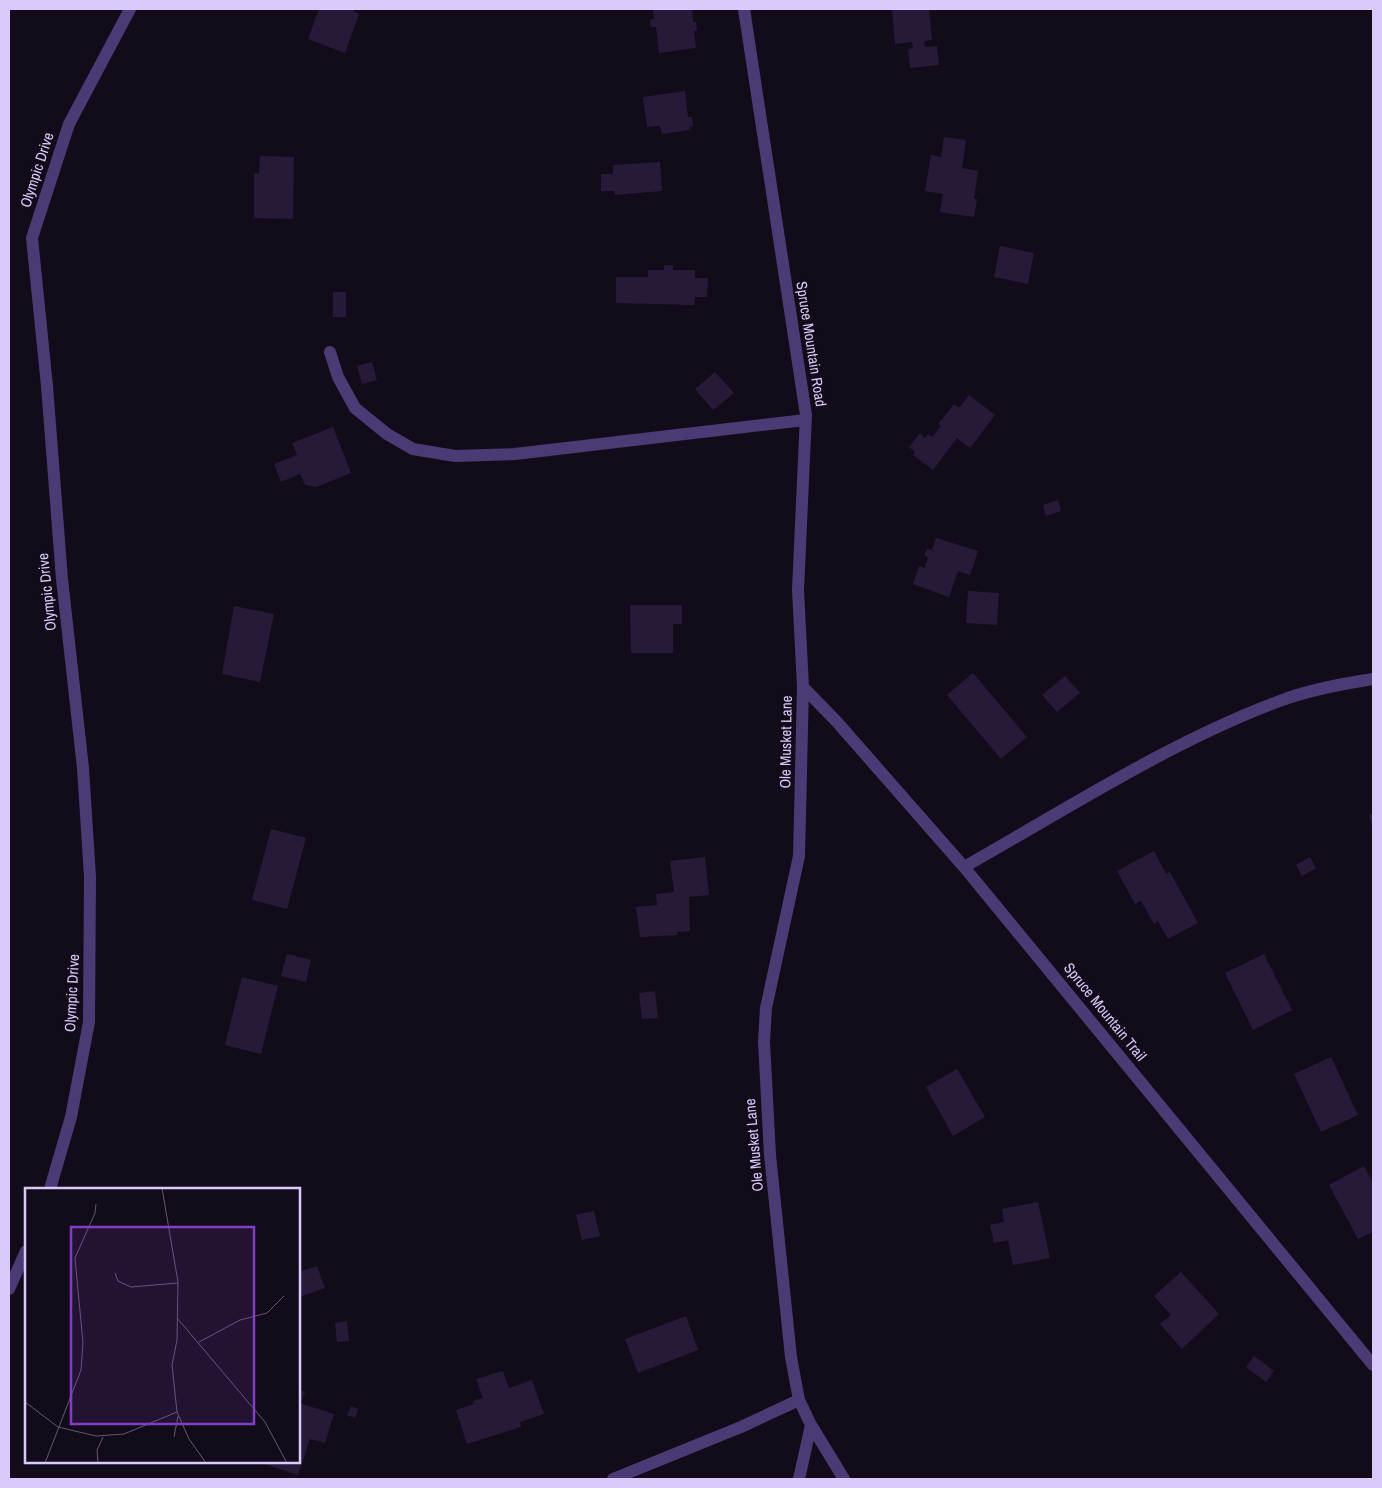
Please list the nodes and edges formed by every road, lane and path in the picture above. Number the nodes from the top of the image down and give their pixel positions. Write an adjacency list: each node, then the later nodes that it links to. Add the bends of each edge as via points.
1 (130, 9): 8 (street, Olympic Drive, via 69,124 32,238 62,579 83,768 90,877 88,1022 70,1117)
2 (744, 9): 4 (street, Spruce Mountain Road)
3 (330, 352): 4 (street, via 354,408 414,449 456,456 515,454)
4 (805, 420): 6 (street, Spruce Mountain Road, via 798,590)
5 (1373, 679): 7 (street, via 1340,684 1279,701 1232,721 1162,756)
6 (803, 687): 7 (street, Spruce Mountain Trail); 12 (street, Ole Musket Lane, via 799,856 766,1008 764,1042 770,1155 791,1357)
7 (964, 866): 11 (street, Spruce Mountain Trail)
8 (50, 1188)
9 (25, 1253): 10 (street)
10 (9, 1289)
11 (1373, 1365)
12 (799, 1400): 13 (street, Ole Musket Lane); 14 (street)
13 (811, 1425): 15 (street); 16 (street, Ole Musket Lane)
14 (613, 1479)
15 (799, 1479)
16 (844, 1479)

